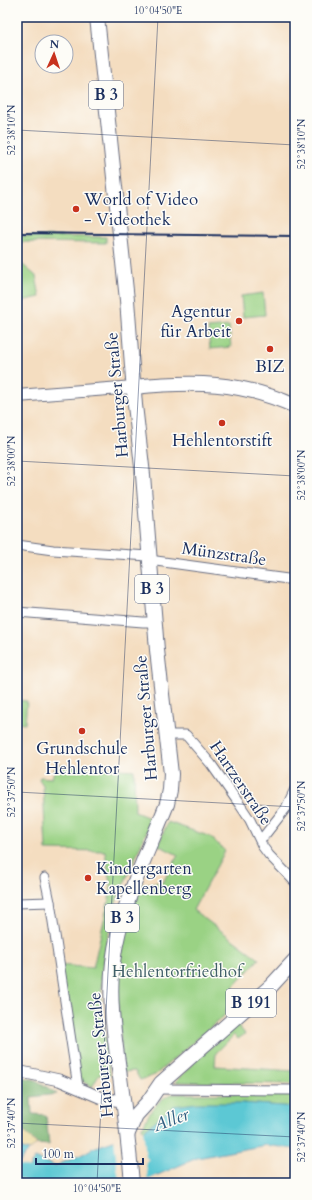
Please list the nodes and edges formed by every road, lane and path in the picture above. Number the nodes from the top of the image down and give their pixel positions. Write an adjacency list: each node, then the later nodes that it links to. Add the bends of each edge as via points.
1 (97, 17): 2 (main road, Harburger Straße / B 3)
2 (134, 386): 3 (main road); 4 (main road, via 180,383 224,385 258,392); 6 (main road, Harburger Straße / B 3)
3 (17, 396)
4 (295, 406)
5 (17, 545): 6 (street, Münzstraße)
6 (149, 558): 7 (street, Münzstraße); 9 (main road, Harburger Straße / B 3)
7 (295, 580)
8 (17, 612): 9 (street)
9 (155, 622): 10 (main road, Harburger Straße / B 3)
10 (167, 735): 12 (street, Hartzerstraße, via 186,735 195,745 240,805); 22 (main road, Harburger Straße / B 3, via 171,774 169,797 126,904 113,963 111,1004)
11 (295, 789): 12 (street, via 286,808)
12 (260, 839): 14 (street, Hartzerstraße, via 269,855)
13 (45, 878): 15 (street)
14 (295, 882)
15 (50, 902): 16 (street); 19 (street)
16 (17, 903)
17 (295, 960): 20 (main road, B 191, via 271,986)
18 (17, 1071): 19 (street)
19 (78, 1087): 22 (street, via 104,1099)
20 (157, 1089): 21 (street); 22 (main road, B 191, via 138,1099); 23 (main road, B 191, via 136,1115)
21 (295, 1090)
22 (124, 1101): 23 (main road, Harburger Straße / B 3)
23 (128, 1134): 24 (main road, Harburger Straße / B 3)
24 (132, 1183)

